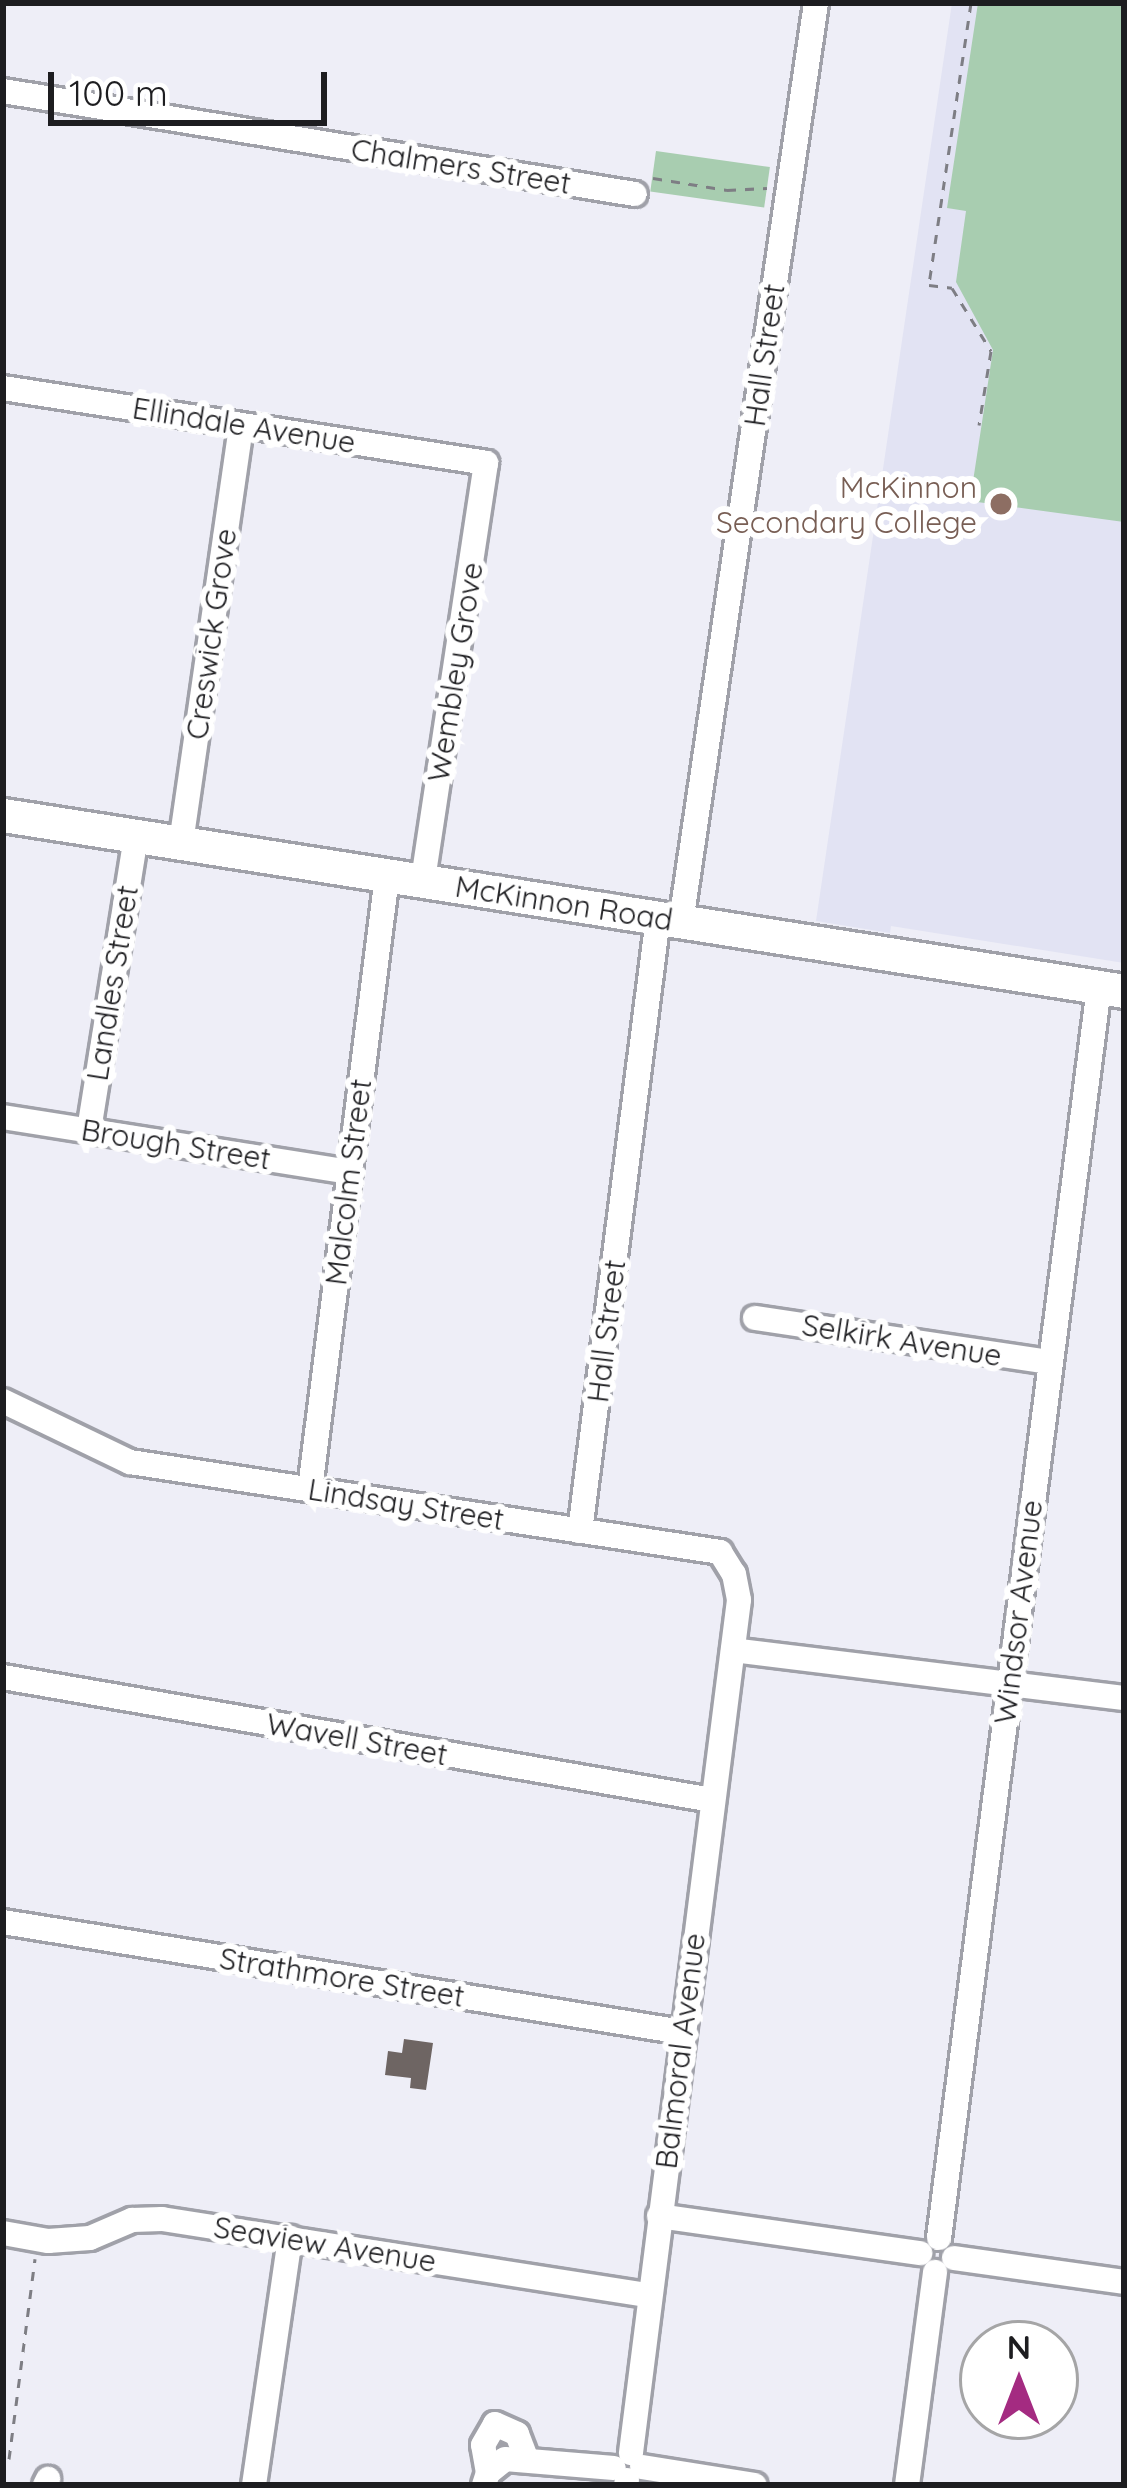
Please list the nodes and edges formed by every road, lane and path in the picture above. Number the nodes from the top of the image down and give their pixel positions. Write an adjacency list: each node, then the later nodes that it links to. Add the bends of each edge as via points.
1 (816, 3): 15 (street, Hall Street)
2 (971, 3): 8 (path, via 929,285 952,288 991,352)
3 (3, 92): 4 (street, Chalmers Street)
4 (644, 186): 5 (path)
5 (769, 188)
6 (3, 388): 7 (street, Ellindale Avenue)
7 (241, 425): 9 (street, Ellindale Avenue); 12 (street, Creswick Grove)
8 (979, 425)
9 (486, 463): 14 (street, Wembley Grove)
10 (3, 815): 11 (street, McKinnon Road)
11 (136, 836): 12 (street, McKinnon Road); 18 (street, Landles Street)
12 (181, 843): 13 (street, McKinnon Road)
13 (387, 876): 14 (street, McKinnon Road); 19 (street, Malcolm Street)
14 (423, 881): 15 (street, McKinnon Road)
15 (670, 920): 16 (street, McKinnon Road); 24 (street, Hall Street)
16 (1111, 989): 21 (street, Windsor Avenue)
17 (3, 1117): 18 (street, Brough Street)
18 (89, 1130): 19 (street, Brough Street)
19 (350, 1172): 23 (street, Malcolm Street)
20 (755, 1318): 21 (street, Selkirk Avenue)
21 (1050, 1362): 27 (street, Windsor Avenue)
22 (3, 1401): 23 (street, Lindsay Street, via 130,1462)
23 (310, 1489): 24 (street, Lindsay Street)
24 (580, 1531): 25 (street, Lindsay Street, via 720,1552 739,1600)
25 (733, 1649): 27 (street); 29 (street, Balmoral Avenue)
26 (3, 1678): 29 (street, Wavell Street)
27 (1008, 1684): 28 (street); 36 (street, Windsor Avenue)
28 (1124, 1698)
29 (712, 1800): 31 (street, Balmoral Avenue)
30 (3, 1922): 31 (street, Strathmore Street)
31 (682, 2032): 32 (street, Balmoral Avenue)
32 (659, 2216): 36 (street); 38 (street, Balmoral Avenue)
33 (3, 2234): 35 (street, Seaview Avenue)
34 (290, 2238): 35 (street, Seaview Avenue, via 162,2219 132,2220 90,2238); 38 (street, Seaview Avenue); 43 (street)
35 (38, 2240): 40 (path)
36 (937, 2255): 37 (street); 45 (street, Windsor Avenue)
37 (1124, 2282)
38 (649, 2295): 41 (street, Balmoral Avenue)
39 (526, 2458): 41 (street); 42 (street, via 506,2459); 42 (street, via 518,2434 495,2424 483,2445)
40 (9, 2459)
41 (628, 2471): 44 (street)
42 (486, 2479)
43 (254, 2485)
44 (755, 2485)
45 (907, 2485)

